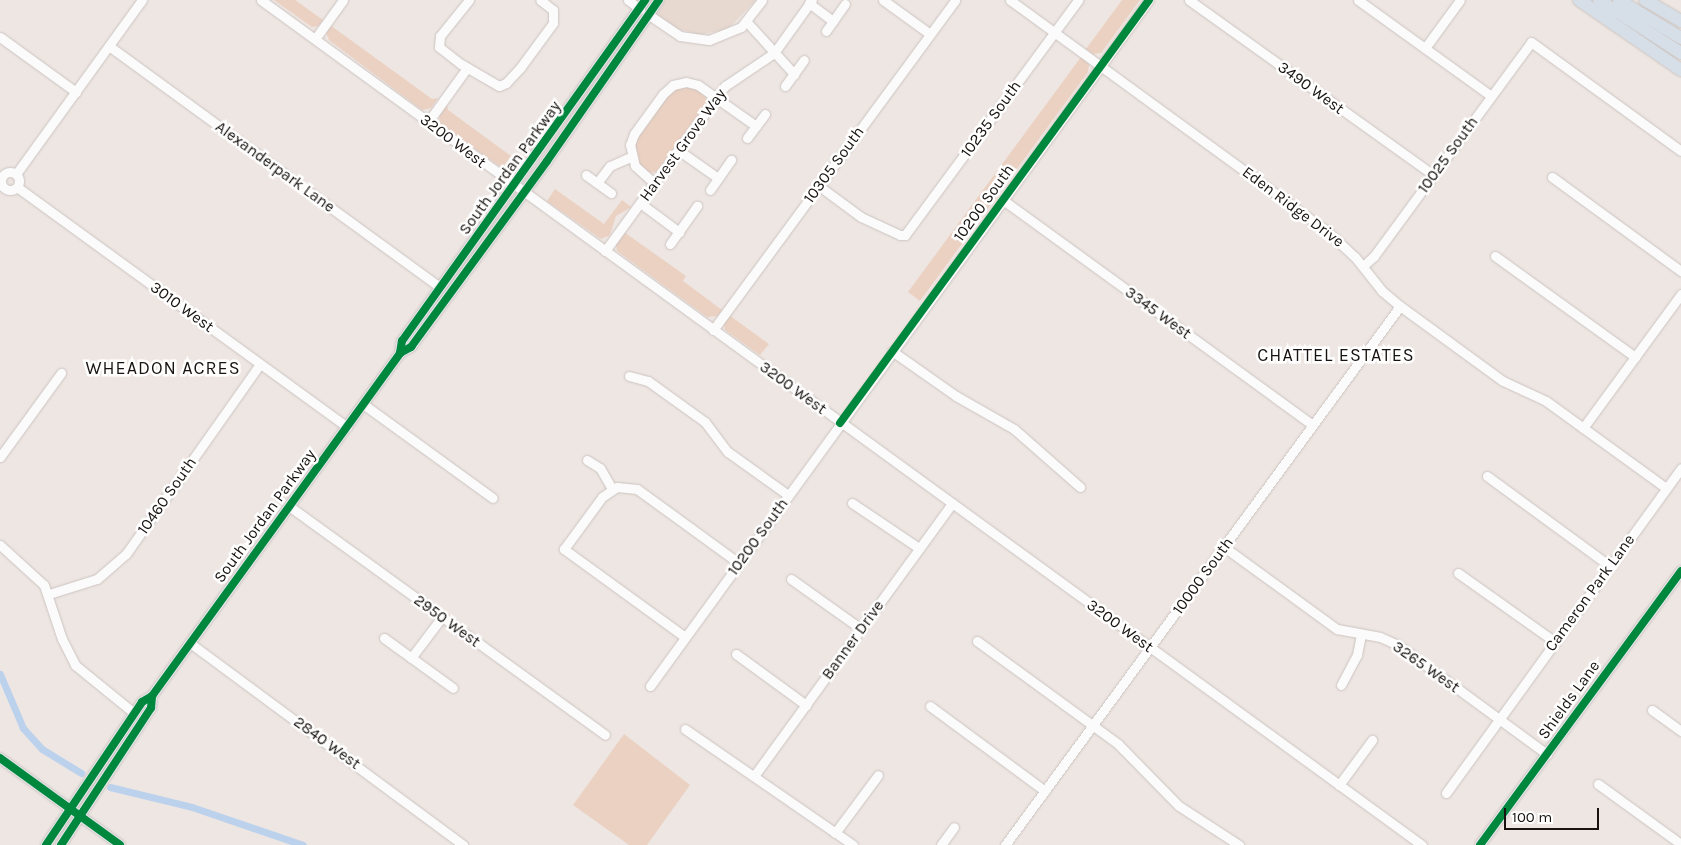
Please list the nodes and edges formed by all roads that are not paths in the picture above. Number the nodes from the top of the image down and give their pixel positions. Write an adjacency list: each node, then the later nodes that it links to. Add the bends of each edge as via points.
1 (142, 0): 34 (street)
2 (261, 0): 33 (street, 3200 West)
3 (343, 0): 33 (street)
4 (469, 0): 40 (street, via 438,41 442,51)
5 (540, 0): 40 (street, via 555,14 553,24 506,83 499,86)
6 (628, 0): 22 (street)
7 (659, 0): 24 (main road, South Jordan Parkway)
8 (762, 0): 25 (street)
9 (884, 0): 30 (street)
10 (955, 0): 30 (street, 10305 South)
11 (1010, 0): 29 (street, Eden Ridge Drive)
12 (1078, 0): 29 (street, 10235 South)
13 (1149, 0): 39 (street, 10200 South)
14 (1190, 0): 57 (street, 3490 West)
15 (1358, 0): 35 (street)
16 (1460, 0): 35 (street)
17 (1579, 0): 41 (highway)
18 (1599, 0): 37 (highway)
19 (1619, 0): 32 (highway)
20 (1645, 0): 27 (highway)
21 (811, 2): 26 (street); 36 (street)
22 (643, 4): 63 (main road, South Jordan Parkway)
23 (845, 4): 26 (street)
24 (649, 15): 25 (street, via 680,36 702,41 723,37); 68 (main road, South Jordan Parkway)
25 (746, 21): 36 (street)
26 (833, 21): 28 (street)
27 (1681, 21)
28 (826, 31)
29 (1054, 33): 39 (street, Eden Ridge Drive); 64 (street, 10235 South, via 902,236 861,217)
30 (930, 34): 64 (street, 10305 South)
31 (0, 37): 44 (street)
32 (1681, 38)
33 (315, 39): 48 (street, 3200 West)
34 (109, 46): 44 (street); 79 (street, Alexanderpark Lane)
35 (1425, 48): 45 (street)
36 (774, 52): 42 (street); 46 (street, Harvest Grove Way, via 735,76)
37 (1681, 53)
38 (804, 60): 42 (street)
39 (1100, 67): 70 (street, 10200 South); 77 (street, Eden Ridge Drive, via 1328,232)
40 (467, 68): 48 (street)
41 (1681, 70)
42 (794, 74): 43 (street)
43 (785, 86)
44 (76, 92): 55 (street)
45 (1491, 96): 52 (street, 10025 South, via 1531,42); 57 (street, 10025 South)
46 (717, 97): 49 (street); 51 (street, Harvest Grove Way); 53 (street, via 690,83 670,88 634,134)
47 (765, 114): 49 (street)
48 (428, 122): 63 (street, 3200 West)
49 (756, 126): 50 (street)
50 (747, 138)
51 (678, 150): 60 (street); 62 (street, Harvest Grove Way)
52 (1681, 151)
53 (630, 157): 61 (street, via 610,166); 62 (street, via 638,170)
54 (731, 160): 60 (street)
55 (16, 174): 58 (street); 65 (street)
56 (586, 175): 61 (street)
57 (1433, 175): 77 (street, 10025 South, via 1374,256)
58 (1, 176): 67 (street)
59 (1552, 177): 78 (street)
60 (718, 178): 66 (street)
61 (597, 183): 69 (street)
62 (654, 183): 71 (street, Harvest Grove Way)
63 (514, 186): 68 (street, 3200 West); 79 (main road, South Jordan Parkway)
64 (819, 186): 82 (street, 10305 South)
65 (17, 187): 67 (street); 86 (street, 3010 West)
66 (710, 190)
67 (2, 193)
68 (524, 193): 75 (street, 3200 West); 84 (main road, South Jordan Parkway, via 411,347)
69 (611, 193)
70 (1003, 200): 83 (street, 10200 South); 91 (street, 3345 West)
71 (640, 203): 73 (street); 75 (street, Harvest Grove Way)
72 (698, 206): 73 (street)
73 (679, 232): 74 (street)
74 (670, 244)
75 (605, 251): 82 (street, 3200 West)
76 (1495, 256): 85 (street)
77 (1363, 266): 81 (street, Eden Ridge Drive, via 1382,291)
78 (1681, 270)
79 (440, 287): 84 (main road, South Jordan Parkway, via 402,341)
80 (1681, 294): 85 (street)
81 (1400, 306): 91 (street, 10000 South); 93 (street, Eden Ridge Drive, via 1503,381 1539,397)
82 (713, 330): 90 (street, 3200 West)
83 (892, 351): 90 (street, 10200 South); 98 (street, via 956,396 1014,429)
84 (400, 352): 89 (main road, South Jordan Parkway)
85 (1635, 357): 93 (street)
86 (260, 364): 92 (street, 3010 West); 114 (street, 10460 South, via 126,554 97,579)
87 (61, 373): 94 (street)
88 (629, 376): 101 (street, via 648,381 705,422 728,452)
89 (363, 404): 92 (main road, South Jordan Parkway); 102 (street)
90 (840, 422): 101 (street, 10200 South); 104 (street, 3200 West)
91 (1313, 425): 107 (street, 10000 South)
92 (347, 427): 105 (main road, South Jordan Parkway)
93 (1583, 428): 99 (street, Eden Ridge Drive)
94 (0, 457)
95 (587, 460): 100 (street, via 600,468)
96 (1681, 468): 99 (street, Cameron Park Lane)
97 (1487, 476): 110 (street)
98 (1080, 487)
99 (1666, 488): 110 (street, Cameron Park Lane)
100 (612, 489): 109 (street, via 627,486 641,491); 118 (street, via 564,549)
101 (788, 495): 109 (street, 10200 South)
102 (493, 498)
103 (852, 503): 108 (street)
104 (952, 504): 108 (street, Banner Drive); 123 (street, 3200 West)
105 (289, 506): 115 (street, 2950 West); 122 (main road, South Jordan Parkway)
106 (0, 545): 114 (street, via 39,578)
107 (1224, 547): 117 (street, 3265 West, via 1337,629); 123 (street, 10000 South)
108 (920, 548): 116 (street, Banner Drive)
109 (739, 563): 118 (street, 10200 South)
110 (1610, 566): 121 (street, Cameron Park Lane)
111 (1681, 571): 140 (main road, Shields Lane)
112 (1458, 573): 121 (street)
113 (791, 579): 116 (street)
114 (49, 594): 133 (street, via 62,639 75,665)
115 (442, 617): 125 (street); 138 (street, 2950 West)
116 (861, 629): 130 (street, Banner Drive)
117 (1361, 635): 126 (street, via 1357,655); 134 (street, 3265 West, via 1380,637 1398,645)
118 (685, 637): 127 (street, 10200 South)
119 (384, 638): 125 (street)
120 (977, 641): 135 (street)
121 (1555, 642): 134 (street, Cameron Park Lane)
122 (190, 643): 129 (main road, South Jordan Parkway); 156 (street, 2840 West)
123 (1150, 648): 135 (street, 10000 South); 145 (street, 3200 West)
124 (736, 654): 130 (street)
125 (411, 658): 128 (street)
126 (1340, 685)
127 (650, 686)
128 (453, 688)
129 (152, 696): 133 (main road, South Jordan Parkway, via 142,702); 149 (main road, South Jordan Parkway, via 151,708)
130 (806, 705): 143 (street, Banner Drive)
131 (930, 706): 146 (street)
132 (1652, 710): 137 (street)
133 (134, 713): 148 (main road, South Jordan Parkway)
134 (1499, 719): 140 (street, 3265 West); 147 (street, Cameron Park Lane)
135 (1093, 726): 146 (street, 10000 South); 160 (street, via 1128,753 1179,806)
136 (685, 729): 143 (street)
137 (1681, 731)
138 (605, 735)
139 (1372, 740): 145 (street)
140 (1547, 754): 162 (main road, Shields Lane)
141 (0, 758): 148 (main road)
142 (878, 775): 151 (street)
143 (754, 776): 151 (street)
144 (1598, 784): 152 (street)
145 (1339, 785): 161 (street, 3200 West)
146 (1045, 791): 159 (street, 10000 South)
147 (1446, 793)
148 (71, 808): 149 (main road); 153 (main road, South Jordan Parkway)
149 (80, 816): 154 (main road, South Jordan Parkway); 155 (main road)
150 (954, 827): 158 (street)
151 (835, 833): 157 (street)
152 (1681, 844)
153 (46, 845)
154 (61, 845)
155 (120, 845)
156 (463, 845)
157 (853, 845)
158 (941, 845)
159 (1006, 845)
160 (1239, 845)
161 (1422, 845)
162 (1480, 845)

